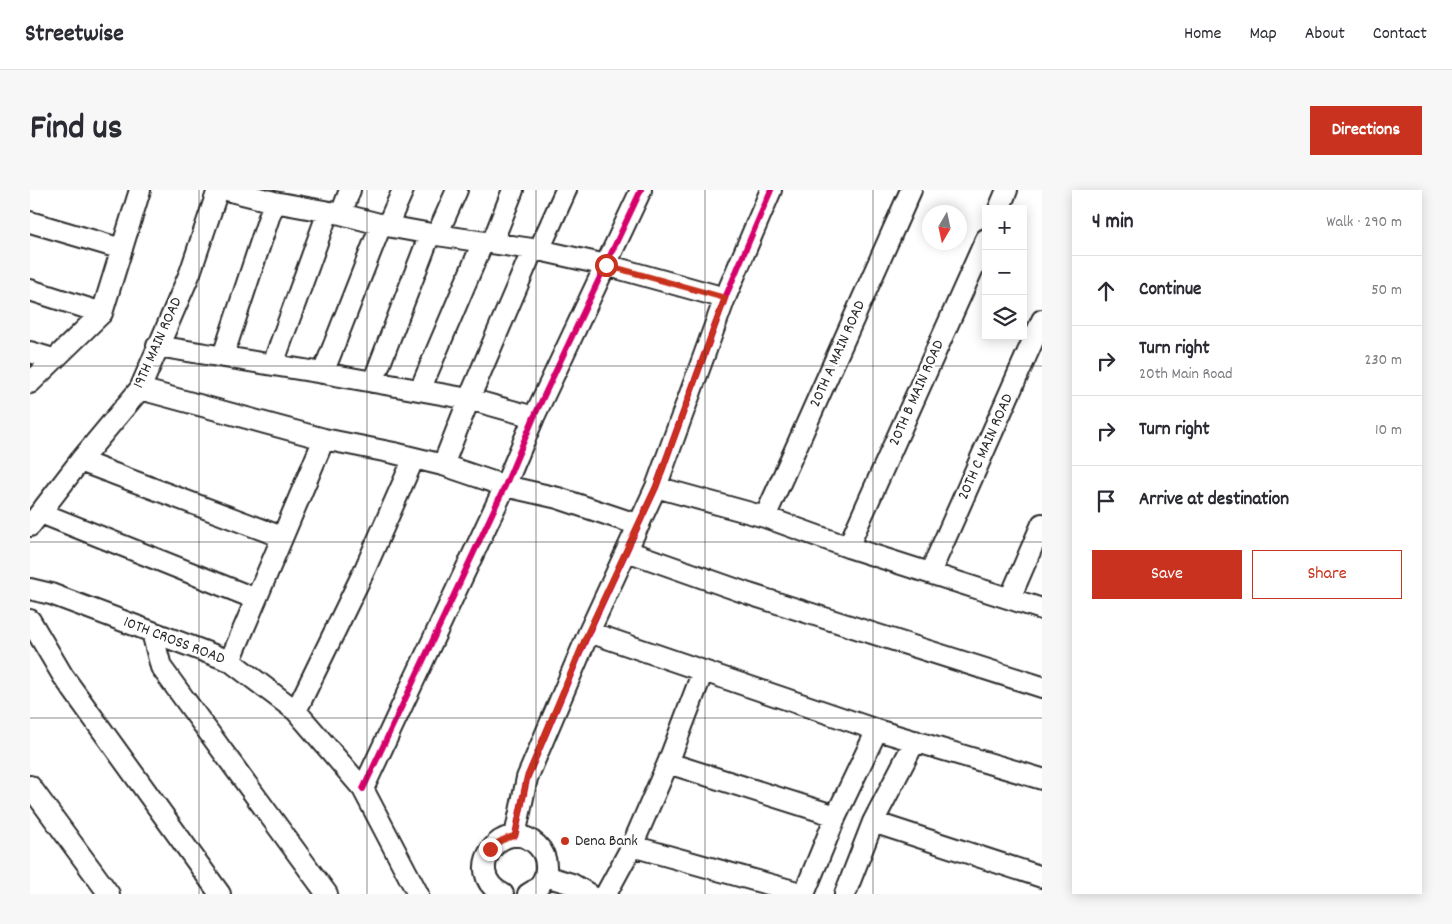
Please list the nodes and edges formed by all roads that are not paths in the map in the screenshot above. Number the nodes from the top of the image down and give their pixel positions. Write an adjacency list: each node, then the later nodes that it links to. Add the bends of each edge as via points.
1 (218, 190): 28 (street, 19TH MAIN ROAD, via 190,273)
2 (227, 190): 13 (street)
3 (350, 190): 15 (street)
4 (402, 190): 17 (street)
5 (456, 190): 18 (street)
6 (514, 190): 19 (street)
7 (566, 190): 22 (street)
8 (640, 190): 23 (street)
9 (771, 190): 25 (street)
10 (911, 190): 46 (street, 20TH A MAIN ROAD)
11 (1007, 190): 14 (street)
12 (137, 191): 21 (street)
13 (286, 199): 15 (street); 30 (street)
14 (1001, 205)
15 (334, 213): 17 (street); 32 (street)
16 (30, 222): 21 (street)
17 (384, 225): 18 (street); 33 (street)
18 (434, 235): 19 (street); 34 (street)
19 (487, 242): 22 (street); 37 (street)
20 (982, 248): 51 (street, 20TH B MAIN ROAD)
21 (122, 249): 26 (street)
22 (536, 250): 23 (street); 38 (street)
23 (606, 265): 25 (street); 39 (street)
24 (30, 290): 26 (street)
25 (725, 298): 45 (street)
26 (102, 313): 31 (street)
27 (1042, 320): 53 (street, 20TH C MAIN ROAD)
28 (157, 346): 30 (street); 36 (street, 19TH MAIN ROAD)
29 (30, 352): 31 (street)
30 (223, 356): 32 (street)
31 (53, 359): 35 (street)
32 (272, 364): 33 (street)
33 (322, 373): 34 (street)
34 (374, 382): 37 (street)
35 (30, 383)
36 (140, 390): 40 (street); 42 (street, 19TH MAIN ROAD)
37 (420, 390): 38 (street)
38 (469, 399): 39 (street); 43 (street)
39 (534, 417): 44 (street)
40 (324, 438): 41 (street); 50 (street)
41 (414, 458): 43 (street); 64 (street)
42 (80, 461): 47 (street, 19TH MAIN ROAD); 50 (street)
43 (443, 465): 44 (street)
44 (505, 486): 49 (street, via 558,498); 70 (street)
45 (656, 487): 46 (street); 49 (street)
46 (765, 517): 51 (street)
47 (35, 520): 56 (street)
48 (1042, 524): 55 (street)
49 (639, 525): 52 (street)
50 (282, 537): 56 (street)
51 (848, 547): 53 (street)
52 (628, 550): 60 (street); 63 (street, via 750,594)
53 (930, 573): 55 (street)
54 (30, 589): 59 (street, 10TH CROSS ROAD)
55 (1010, 598): 57 (street)
56 (256, 599): 61 (street)
57 (1042, 608)
58 (30, 620): 79 (street, via 63,676)
59 (152, 632): 61 (street, 10TH CROSS ROAD); 80 (street, via 162,667)
60 (588, 632): 62 (street); 73 (street, via 527,778)
61 (230, 661): 64 (street, 10TH CROSS ROAD)
62 (703, 670): 65 (street); 67 (street)
63 (1042, 687)
64 (296, 711): 70 (street, 10TH CROSS ROAD)
65 (877, 730): 66 (street); 71 (street)
66 (915, 741): 68 (street); 72 (street)
67 (668, 763): 71 (street); 74 (street)
68 (1042, 779)
69 (30, 786): 78 (street)
70 (363, 789): 81 (street, 10TH CROSS ROAD)
71 (836, 816): 85 (street)
72 (873, 822): 76 (street); 86 (street)
73 (515, 836): 75 (street, via 540,848 546,866); 77 (street, via 497,842 486,858 487,877)
74 (632, 846): 84 (street); 85 (street)
75 (545, 876): 82 (street, via 541,884); 83 (street, via 572,884)
76 (1042, 877)
77 (495, 892)
78 (109, 894)
79 (220, 894)
80 (327, 894)
81 (418, 894)
82 (528, 894)
83 (589, 894)
84 (606, 894)
85 (804, 894)
86 (845, 894)

